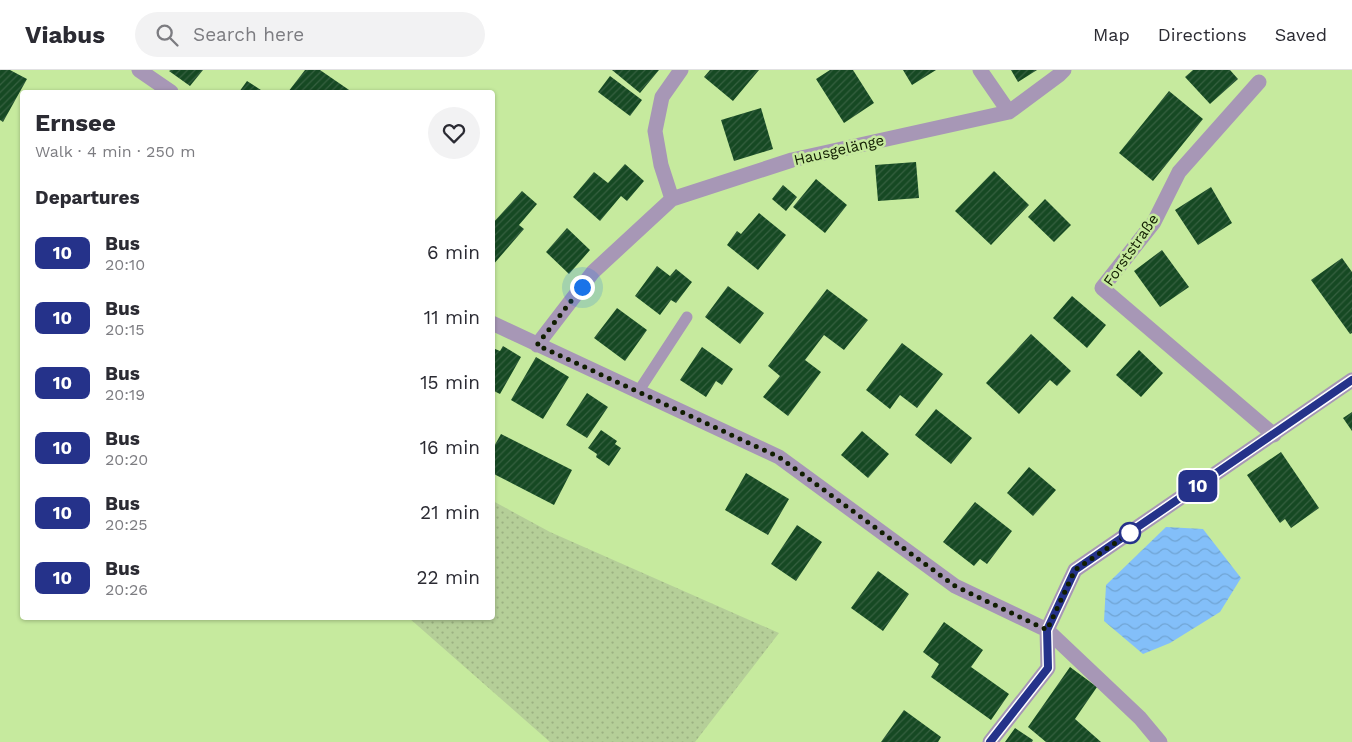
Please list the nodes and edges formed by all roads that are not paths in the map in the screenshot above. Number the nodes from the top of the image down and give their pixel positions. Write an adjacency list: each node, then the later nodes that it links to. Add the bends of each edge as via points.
1 (139, 70): 6 (street)
2 (681, 70): 8 (street, via 662,97 655,131)
3 (980, 70): 7 (street)
4 (1064, 70): 7 (street, Hausgelänge)
5 (1259, 82): 14 (street, Forststraße, via 1179,172 1154,222 1102,288)
6 (168, 90)
7 (1009, 112): 8 (street, Hausgelänge, via 792,160)
8 (672, 200): 11 (street, Hausgelänge, via 593,272)
9 (687, 317): 13 (lane)
10 (495, 324): 11 (street)
11 (537, 345): 13 (street)
12 (1352, 380): 14 (street)
13 (638, 392): 15 (street, via 779,457 955,586)
14 (1274, 435): 15 (street, via 1075,570)
15 (1047, 630): 16 (street, via 1048,668); 17 (street, via 1140,718)
16 (990, 742)
17 (1160, 742)

